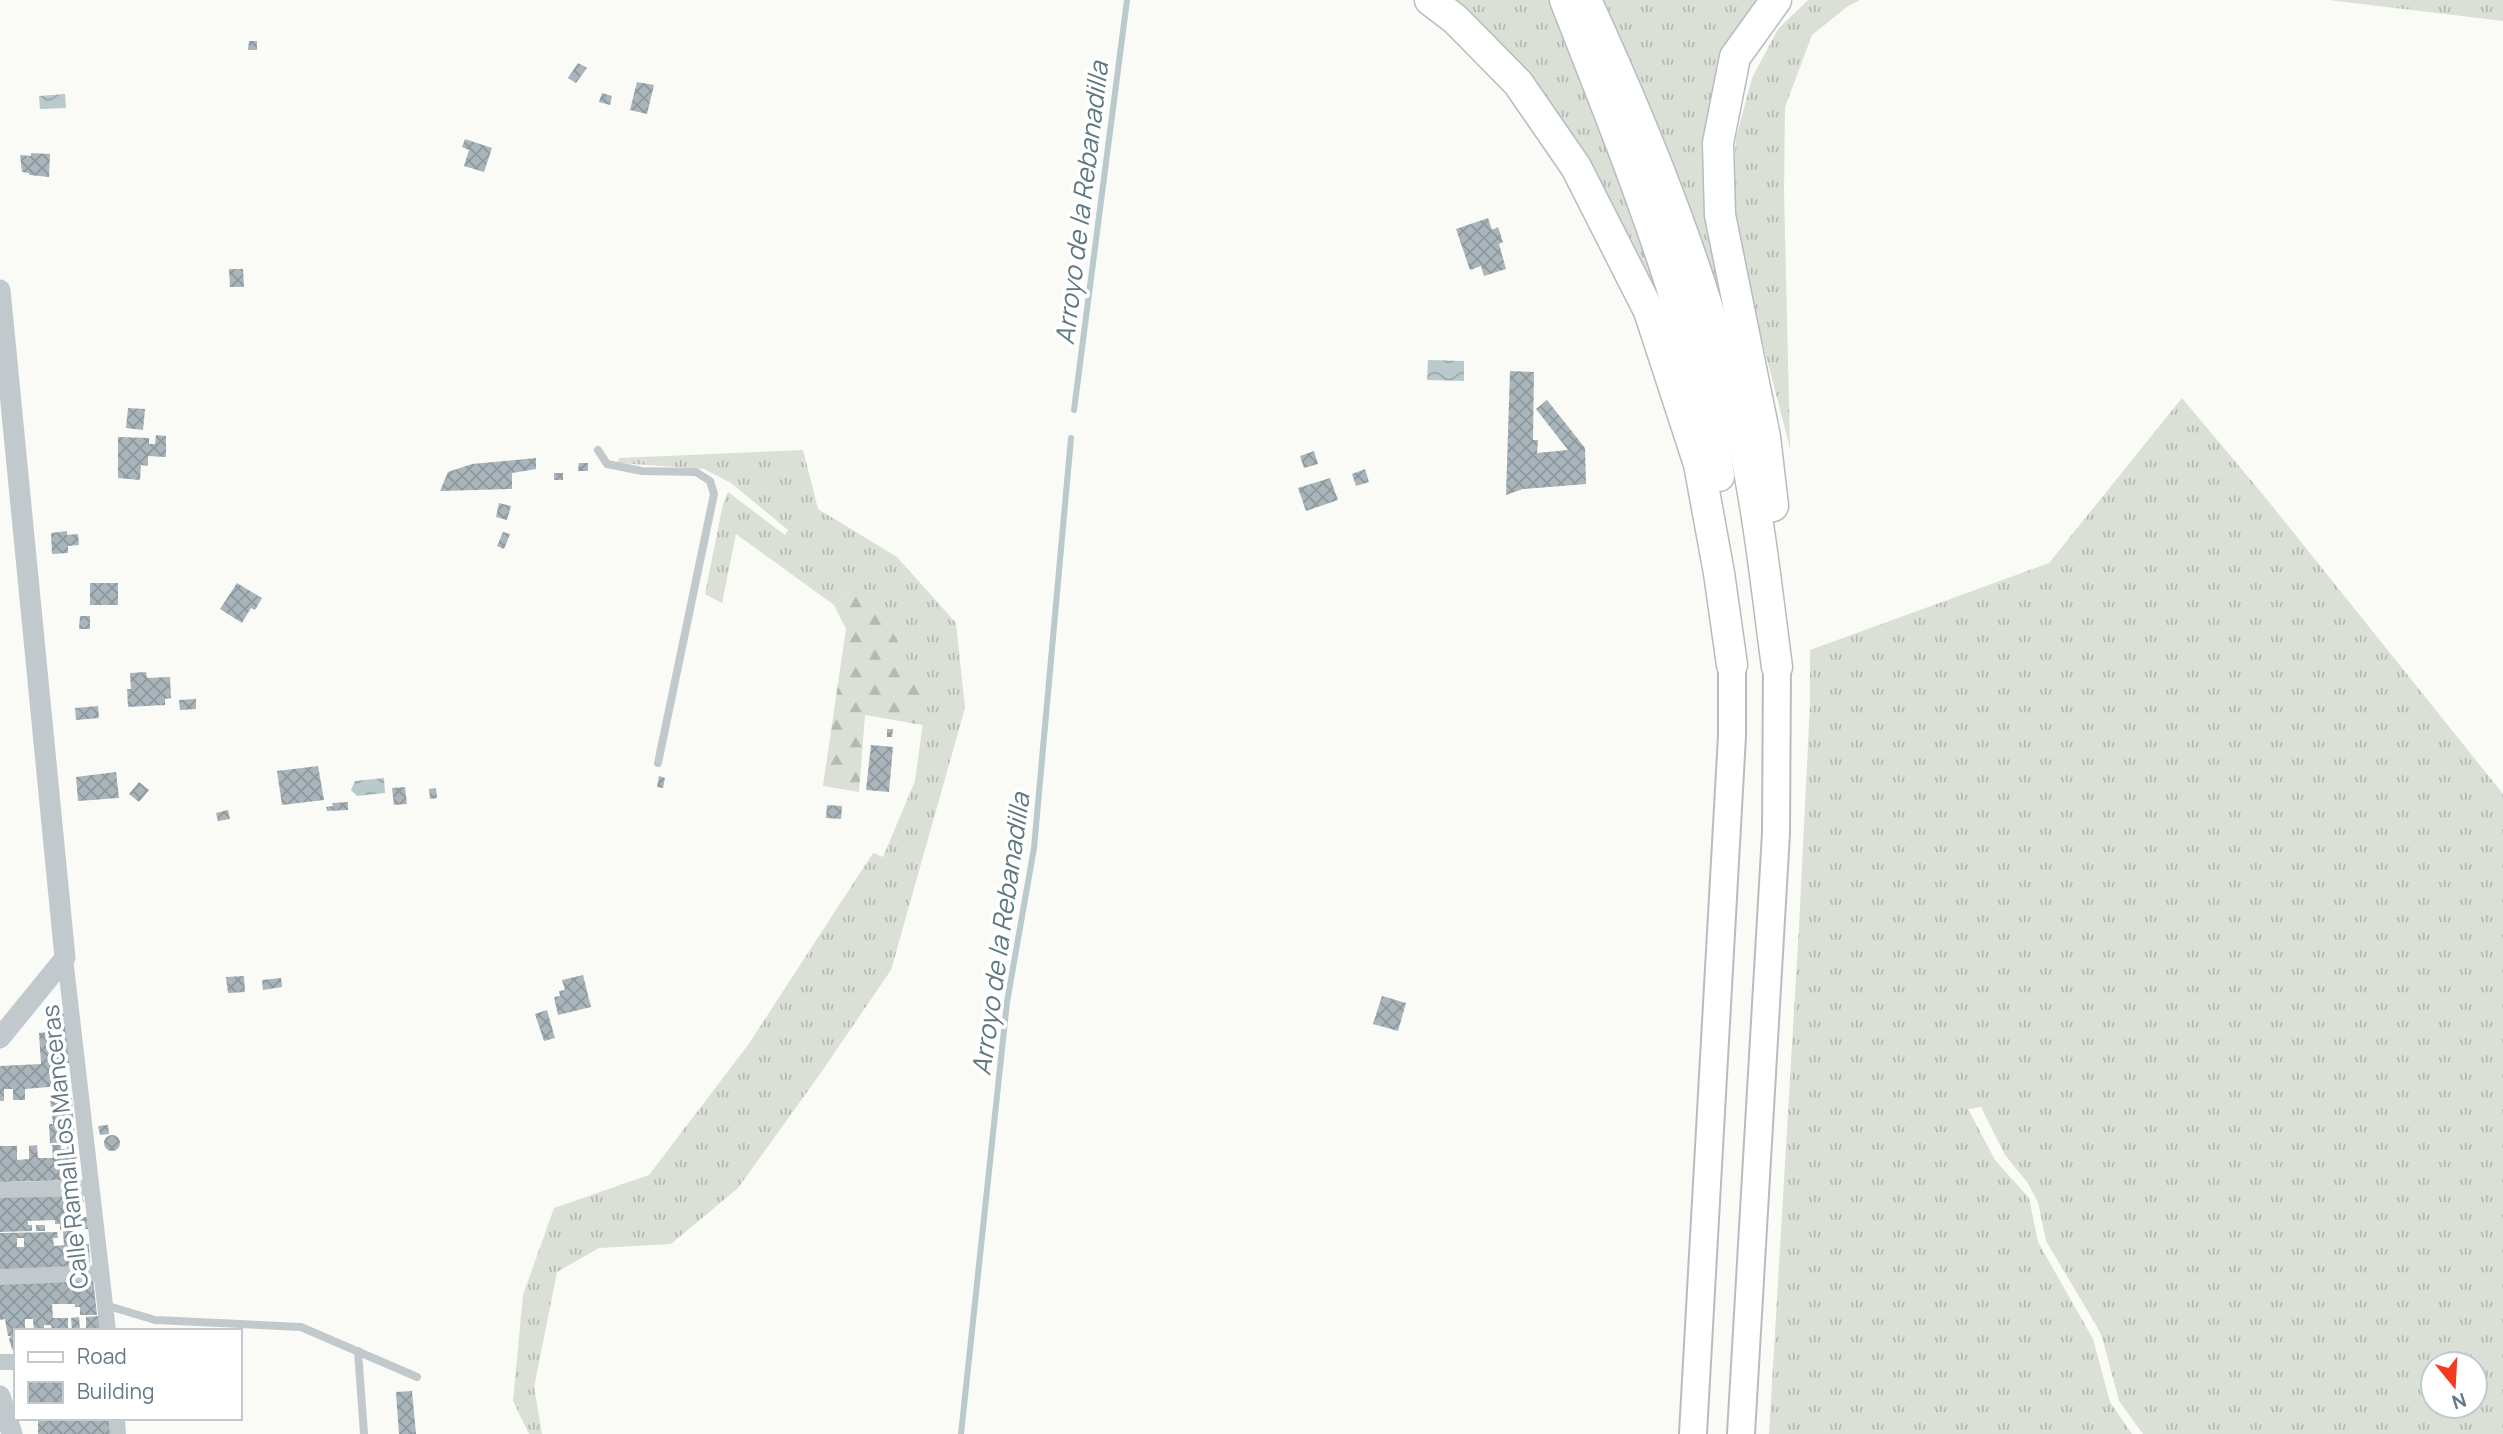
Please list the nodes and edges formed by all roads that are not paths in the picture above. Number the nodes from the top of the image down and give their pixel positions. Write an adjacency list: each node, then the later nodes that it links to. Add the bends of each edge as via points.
1 (1430, 0): 7 (highway, via 1518,83 1576,167 1648,311 1699,464)
2 (1565, 0): 7 (highway, via 1696,359 1716,453 1732,569)
3 (1586, 0): 8 (highway, via 1681,225 1721,350 1744,442)
4 (1776, 0): 8 (highway, via 1735,57 1718,143 1720,215 1765,438 1779,568)
5 (0, 290): 10 (street)
6 (598, 450): 9 (lane, via 607,464 629,470 696,472 710,481 714,494)
7 (1732, 665): 23 (main road, via 1732,736)
8 (1777, 667): 24 (main road, via 1776,833)
9 (658, 764)
10 (65, 958): 11 (street); 12 (street, Calle Ramal Los Manceras)
11 (0, 1038)
12 (90, 1188): 13 (street); 14 (street, Calle Ramal Los Manceras)
13 (0, 1189)
14 (101, 1273): 15 (street); 16 (street, Calle Ramal Los Manceras)
15 (0, 1277)
16 (105, 1305): 17 (street, Calle Ramal Los Manceras); 18 (lane, via 155,1320 301,1327)
17 (108, 1329)
18 (358, 1351): 19 (lane); 22 (lane)
19 (417, 1377)
20 (0, 1396): 21 (street)
21 (12, 1434)
22 (364, 1434)
23 (1693, 1434)
24 (1741, 1434)

